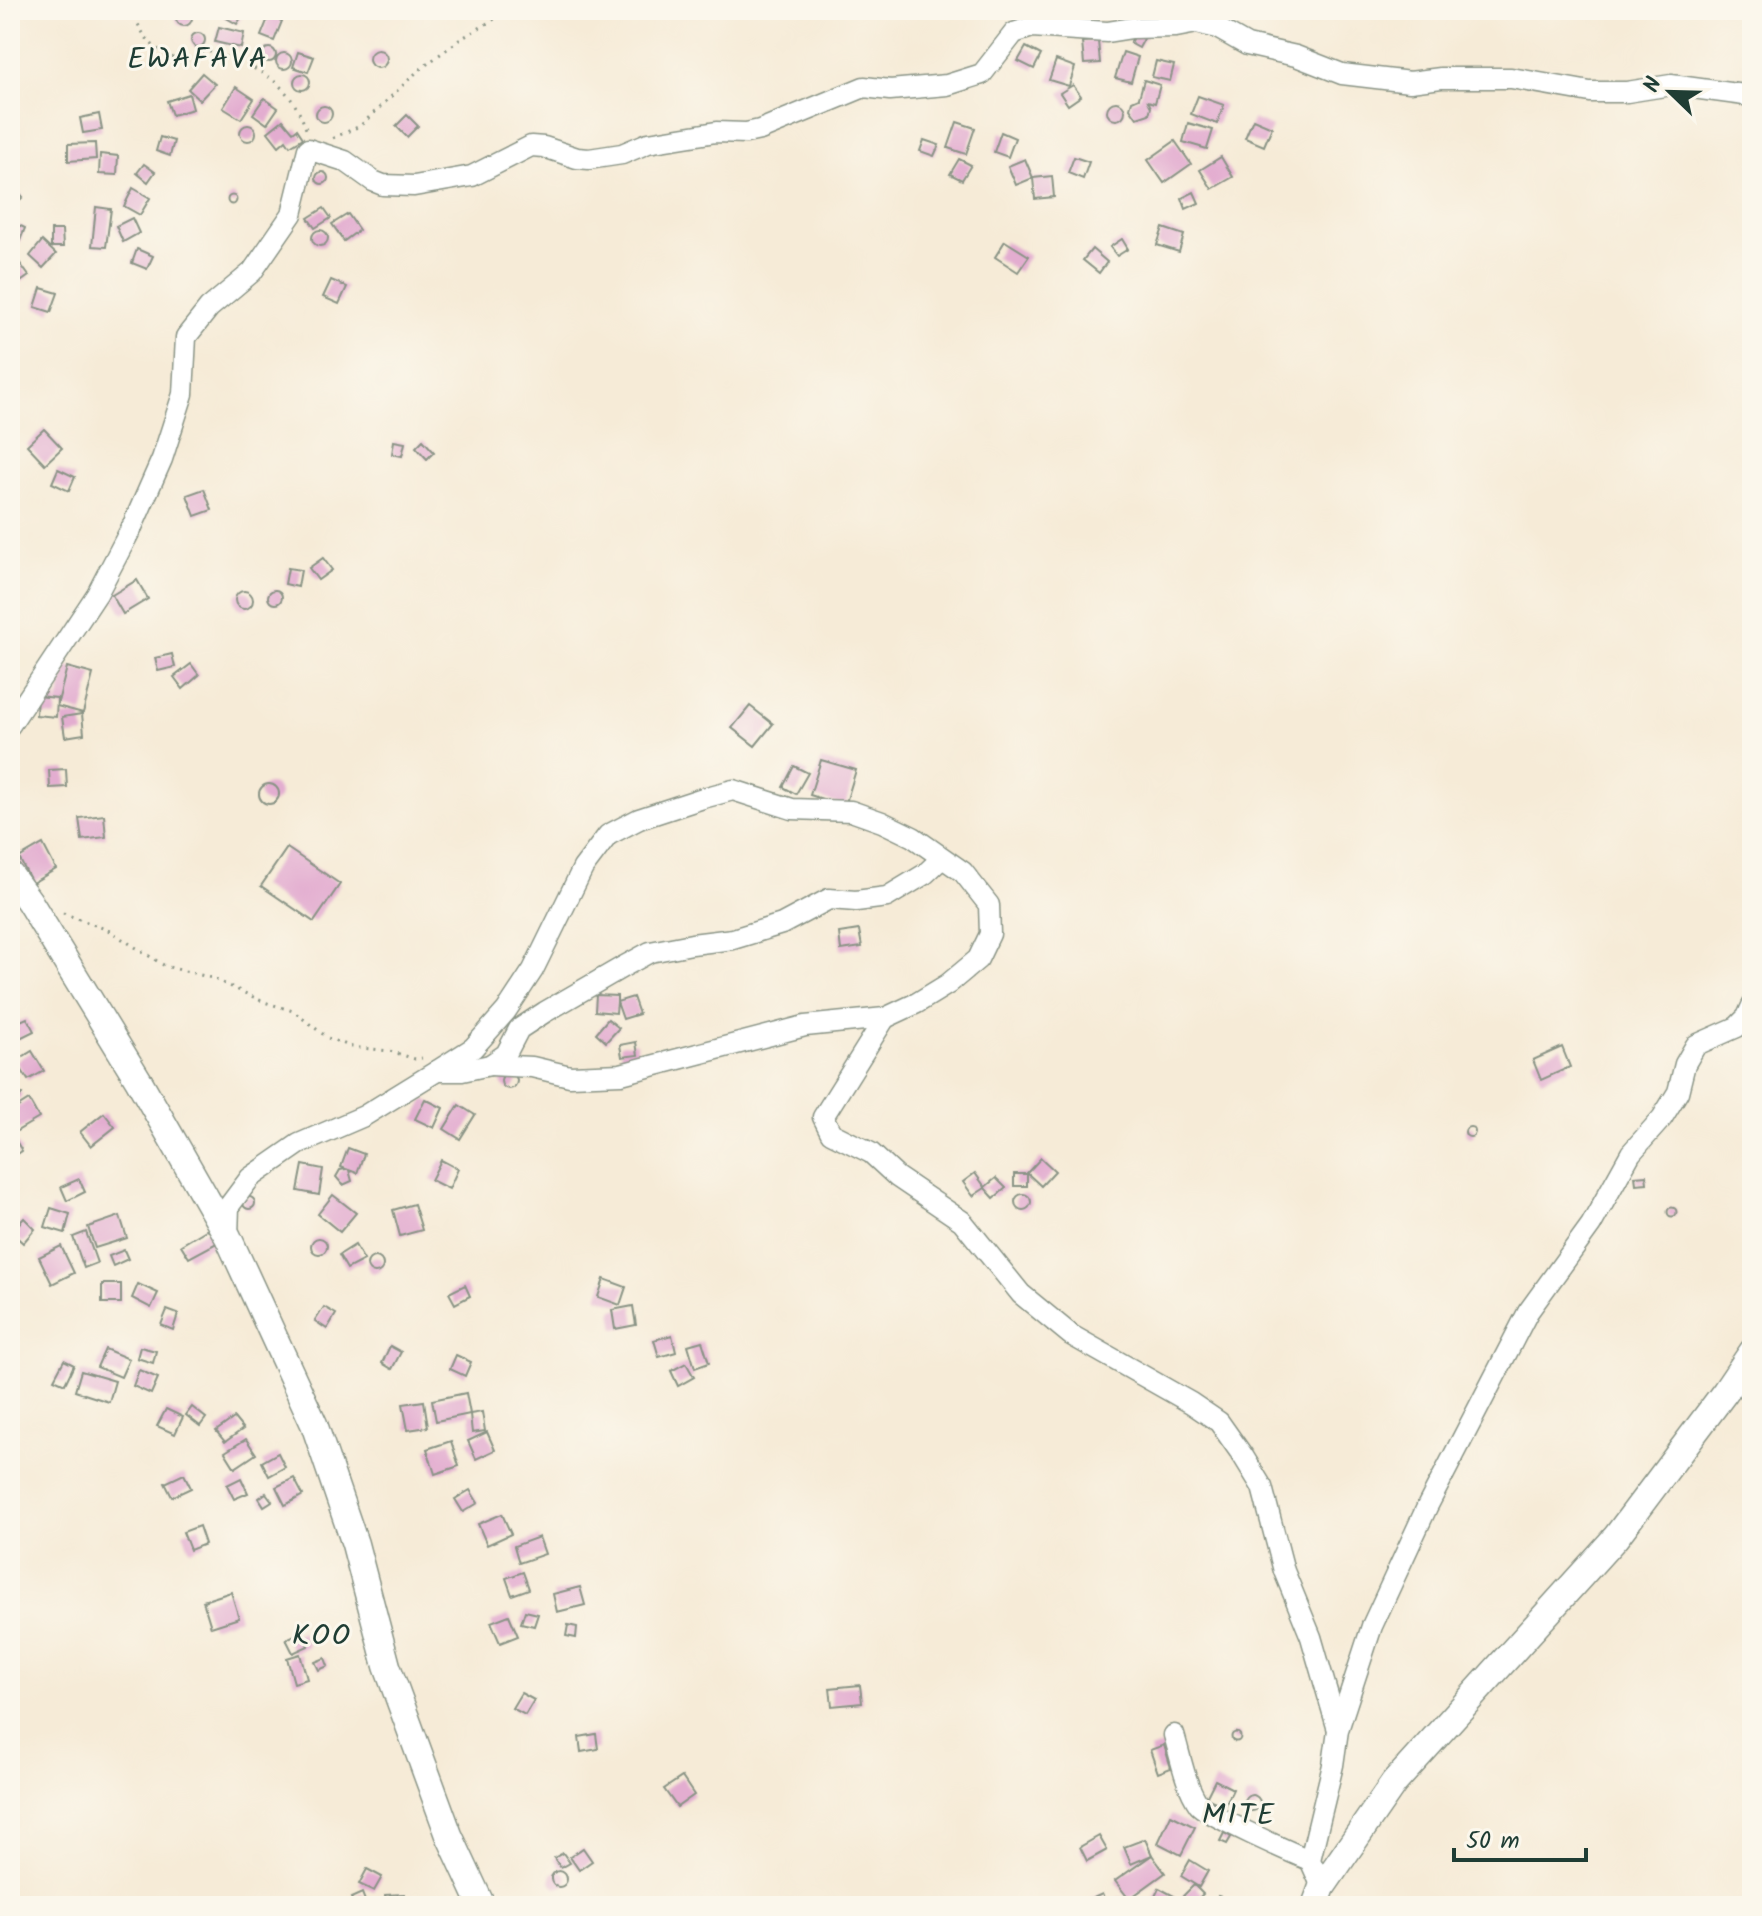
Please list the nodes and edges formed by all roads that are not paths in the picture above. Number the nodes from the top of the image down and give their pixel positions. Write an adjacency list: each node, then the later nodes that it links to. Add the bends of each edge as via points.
1 (1752, 96): 2 (street, via 1671,85 1590,92 1511,78 1410,82 1342,74 1247,45 1197,23 1107,32 1032,27 1014,33 988,69 963,81 890,90 864,87 760,130 648,143 622,154 577,158 531,146 472,176 414,186 383,185 345,161 308,149 292,214 252,272 209,308 186,337 183,394 132,527 90,605)
2 (10, 725)
3 (942, 858): 6 (street, via 963,872 989,905 990,934 978,959 948,984); 7 (street, via 913,837 851,811 792,809 733,790 639,819 608,835 583,868 533,970 506,1011 473,1048); 8 (street, via 887,897 829,899 782,924 733,939 650,952 519,1029 506,1054)
4 (10, 875): 9 (street, via 139,1081)
5 (1752, 1006): 11 (street, via 1737,1027 1696,1045 1662,1118 1631,1153 1591,1225 1528,1312 1372,1626)
6 (885, 1018): 8 (street, via 805,1026 621,1074 570,1076); 11 (street, via 823,1117 831,1133 871,1153 962,1221 1021,1294 1071,1335 1219,1422 1262,1487 1284,1571 1311,1637)
7 (434, 1064): 8 (street, via 462,1071); 9 (street, via 364,1116 299,1144 250,1178 229,1206)
8 (490, 1065)
9 (228, 1237): 15 (street, via 314,1424 355,1544 387,1666 449,1835)
10 (1752, 1352): 14 (street, via 1616,1537 1394,1783)
11 (1338, 1730): 13 (street)
12 (1174, 1735): 13 (street, via 1191,1792 1202,1809)
13 (1310, 1860): 14 (street)
14 (1318, 1897)
15 (482, 1906)

